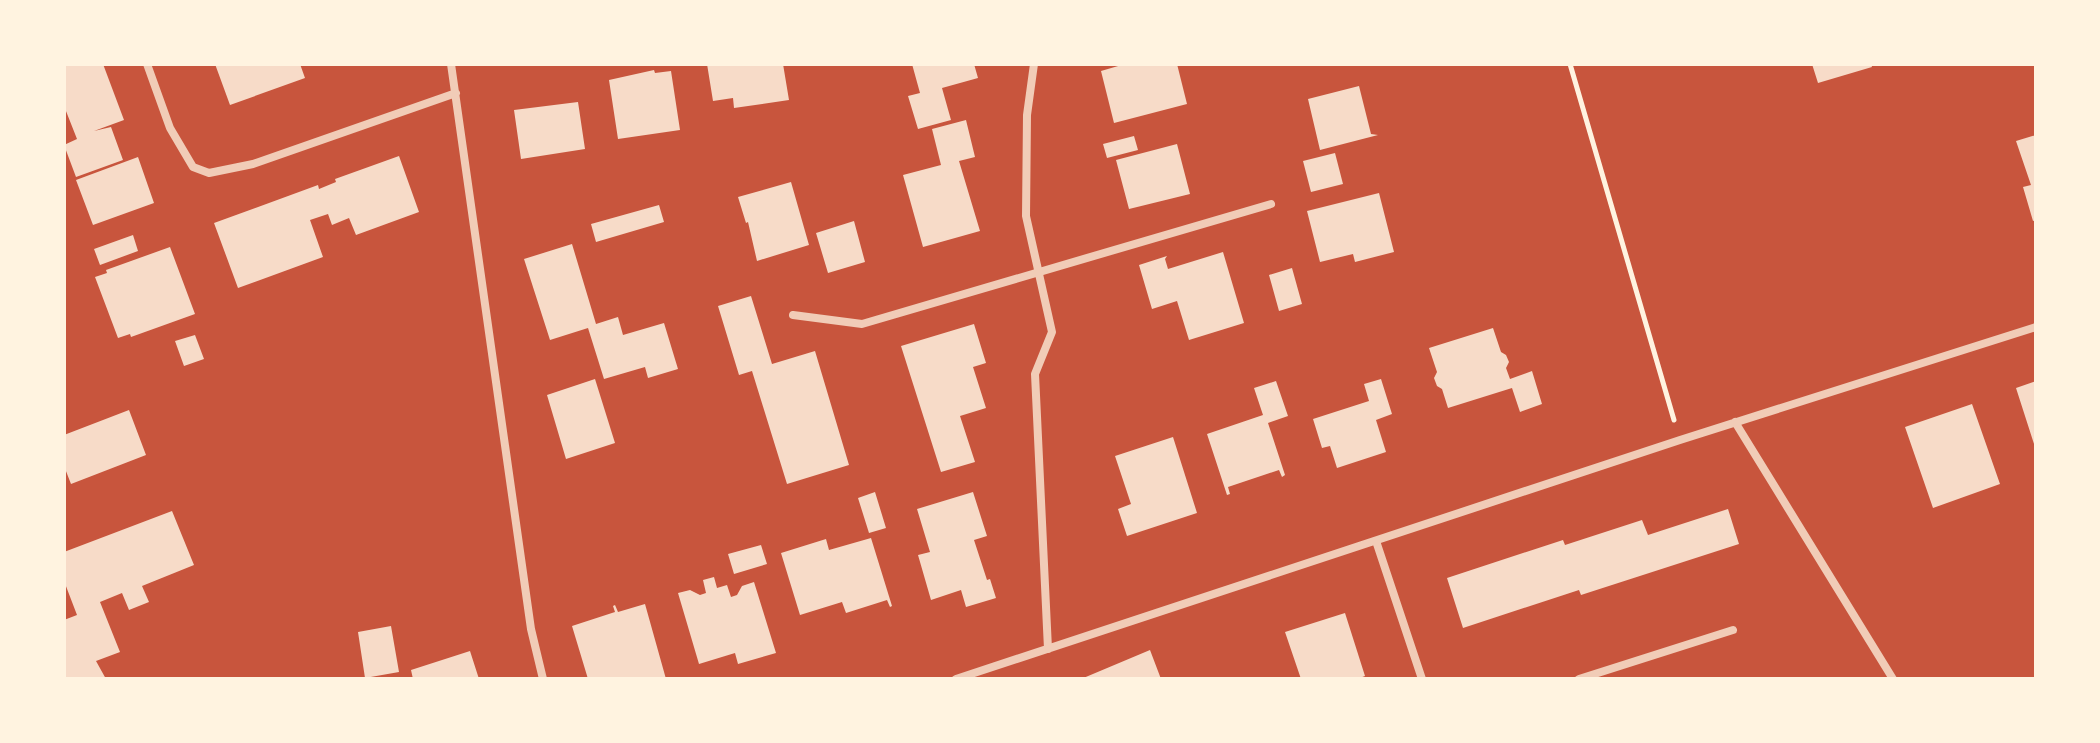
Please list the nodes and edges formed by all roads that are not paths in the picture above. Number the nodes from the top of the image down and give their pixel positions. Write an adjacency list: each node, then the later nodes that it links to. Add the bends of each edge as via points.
1 (147, 64): 4 (street, via 170,128 193,167 209,173 253,164)
2 (451, 64): 4 (street)
3 (1034, 64): 6 (street, via 1027,115 1026,216)
4 (456, 93): 13 (street, via 531,629)
5 (1271, 204): 6 (street)
6 (1037, 271): 7 (street, via 862,324); 12 (street, via 1052,332 1035,374)
7 (793, 315)
8 (2036, 327): 9 (street)
9 (1735, 422): 10 (street); 17 (street)
10 (1376, 541): 12 (street); 15 (street)
11 (1733, 630): 16 (street)
12 (1048, 649): 14 (street)
13 (543, 679)
14 (956, 679)
15 (1422, 679)
16 (1579, 679)
17 (1893, 679)

